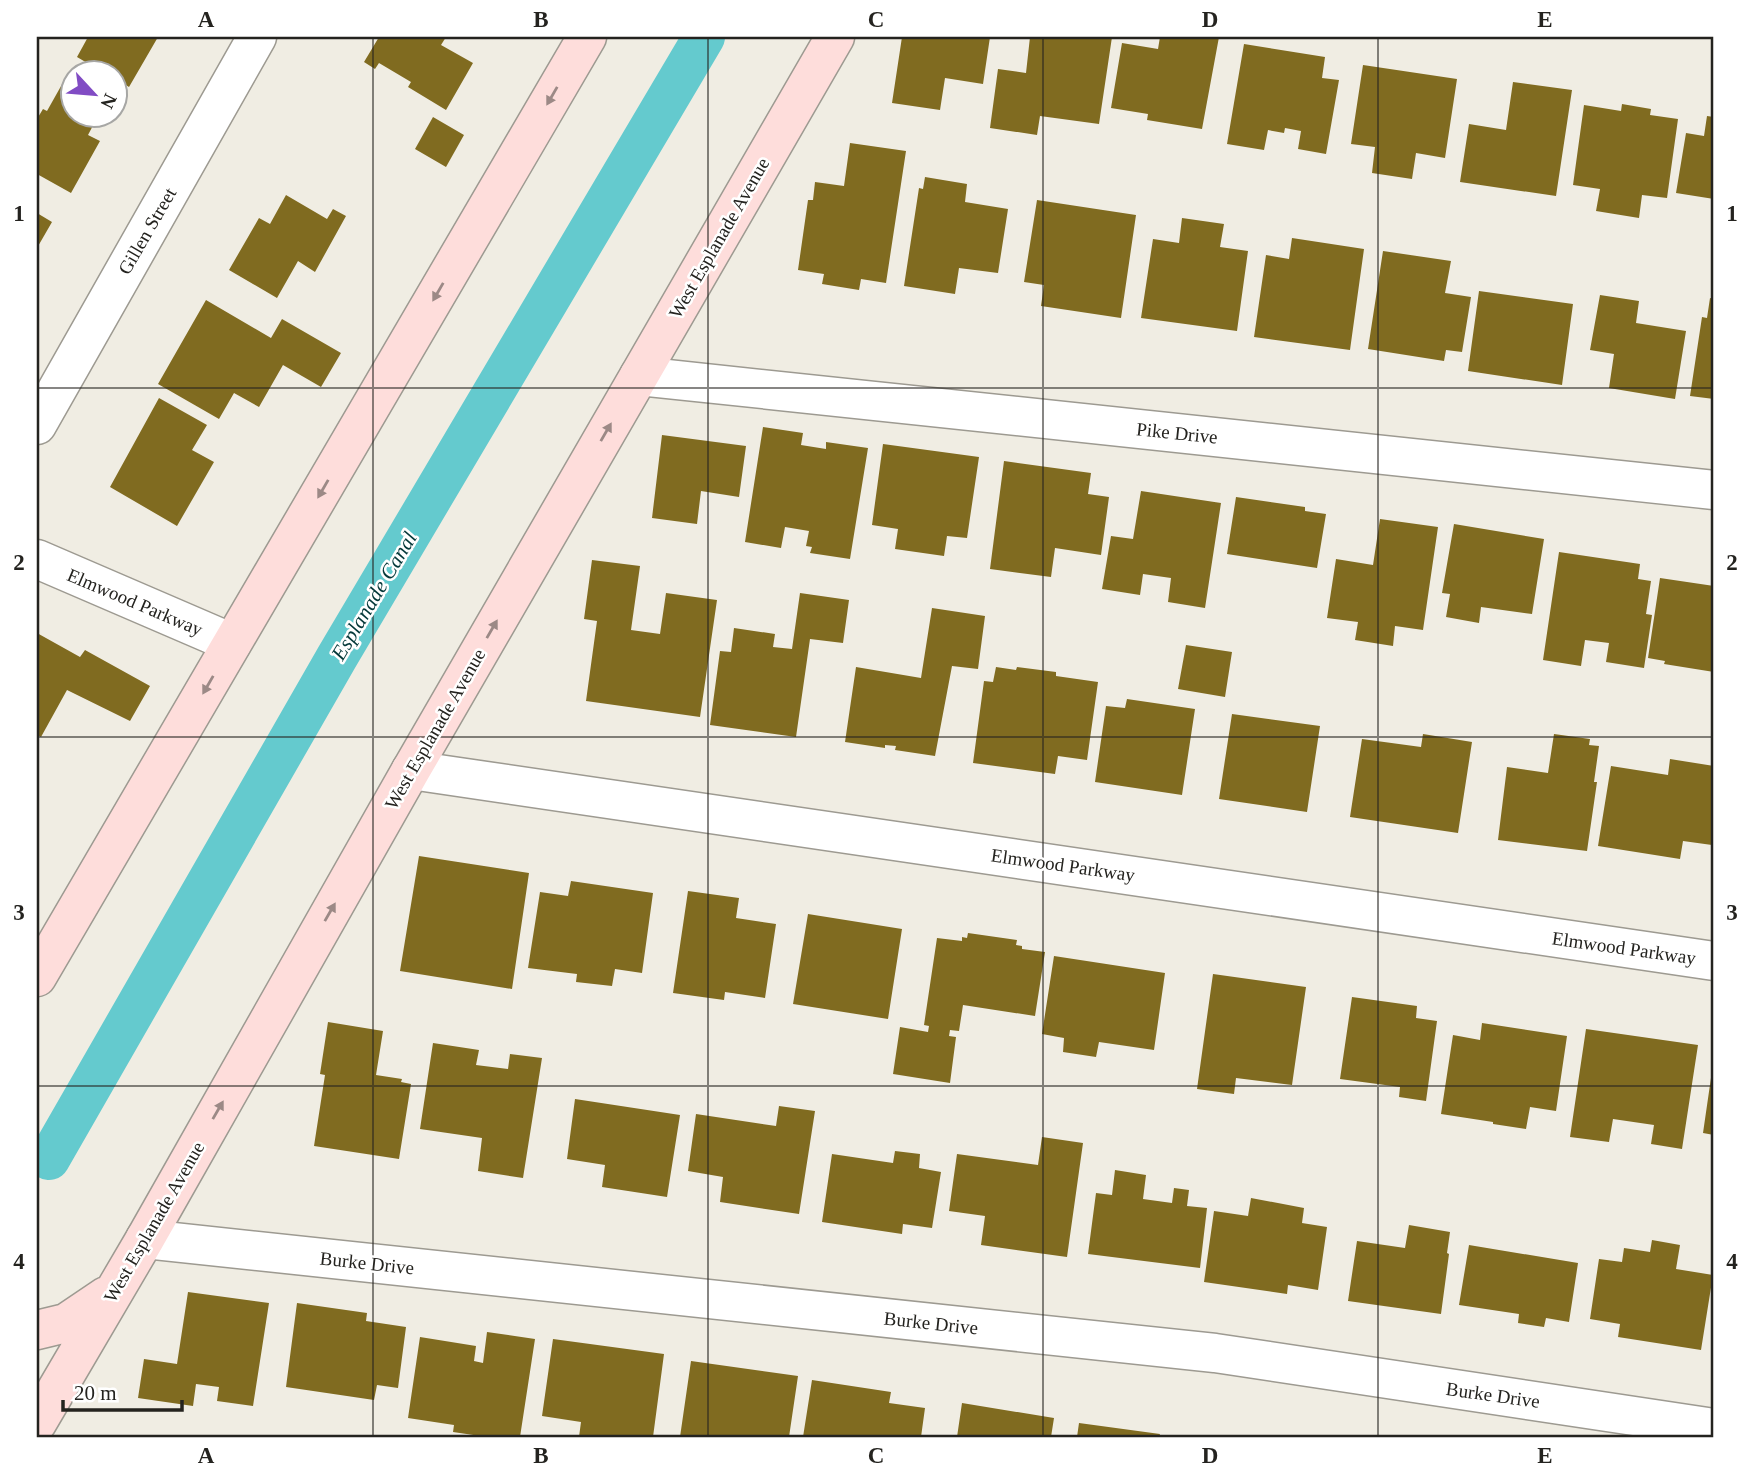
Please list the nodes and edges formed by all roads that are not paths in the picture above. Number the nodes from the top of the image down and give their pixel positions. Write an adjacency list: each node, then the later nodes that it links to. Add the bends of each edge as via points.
1 (257, 37): 5 (street, Gillen Street)
2 (587, 37): 8 (main road, one-way to 8)
3 (835, 37): 4 (main road, West Esplanade Avenue)
4 (639, 376): 6 (street, Pike Drive); 9 (main road, West Esplanade Avenue, one-way to 4)
5 (37, 425)
6 (1714, 490)
7 (37, 559): 8 (street, Elmwood Parkway)
8 (232, 643): 11 (main road, one-way to 11)
9 (411, 770): 10 (street, Elmwood Parkway); 12 (main road, West Esplanade Avenue, one-way to 9)
10 (1714, 961)
11 (37, 977)
12 (145, 1238): 13 (main road, West Esplanade Avenue); 16 (street, Burke Drive, via 1215,1353)
13 (113, 1292): 14 (main road, via 66,1322); 15 (main road, West Esplanade Avenue)
14 (37, 1330)
15 (37, 1423)
16 (1714, 1428)

